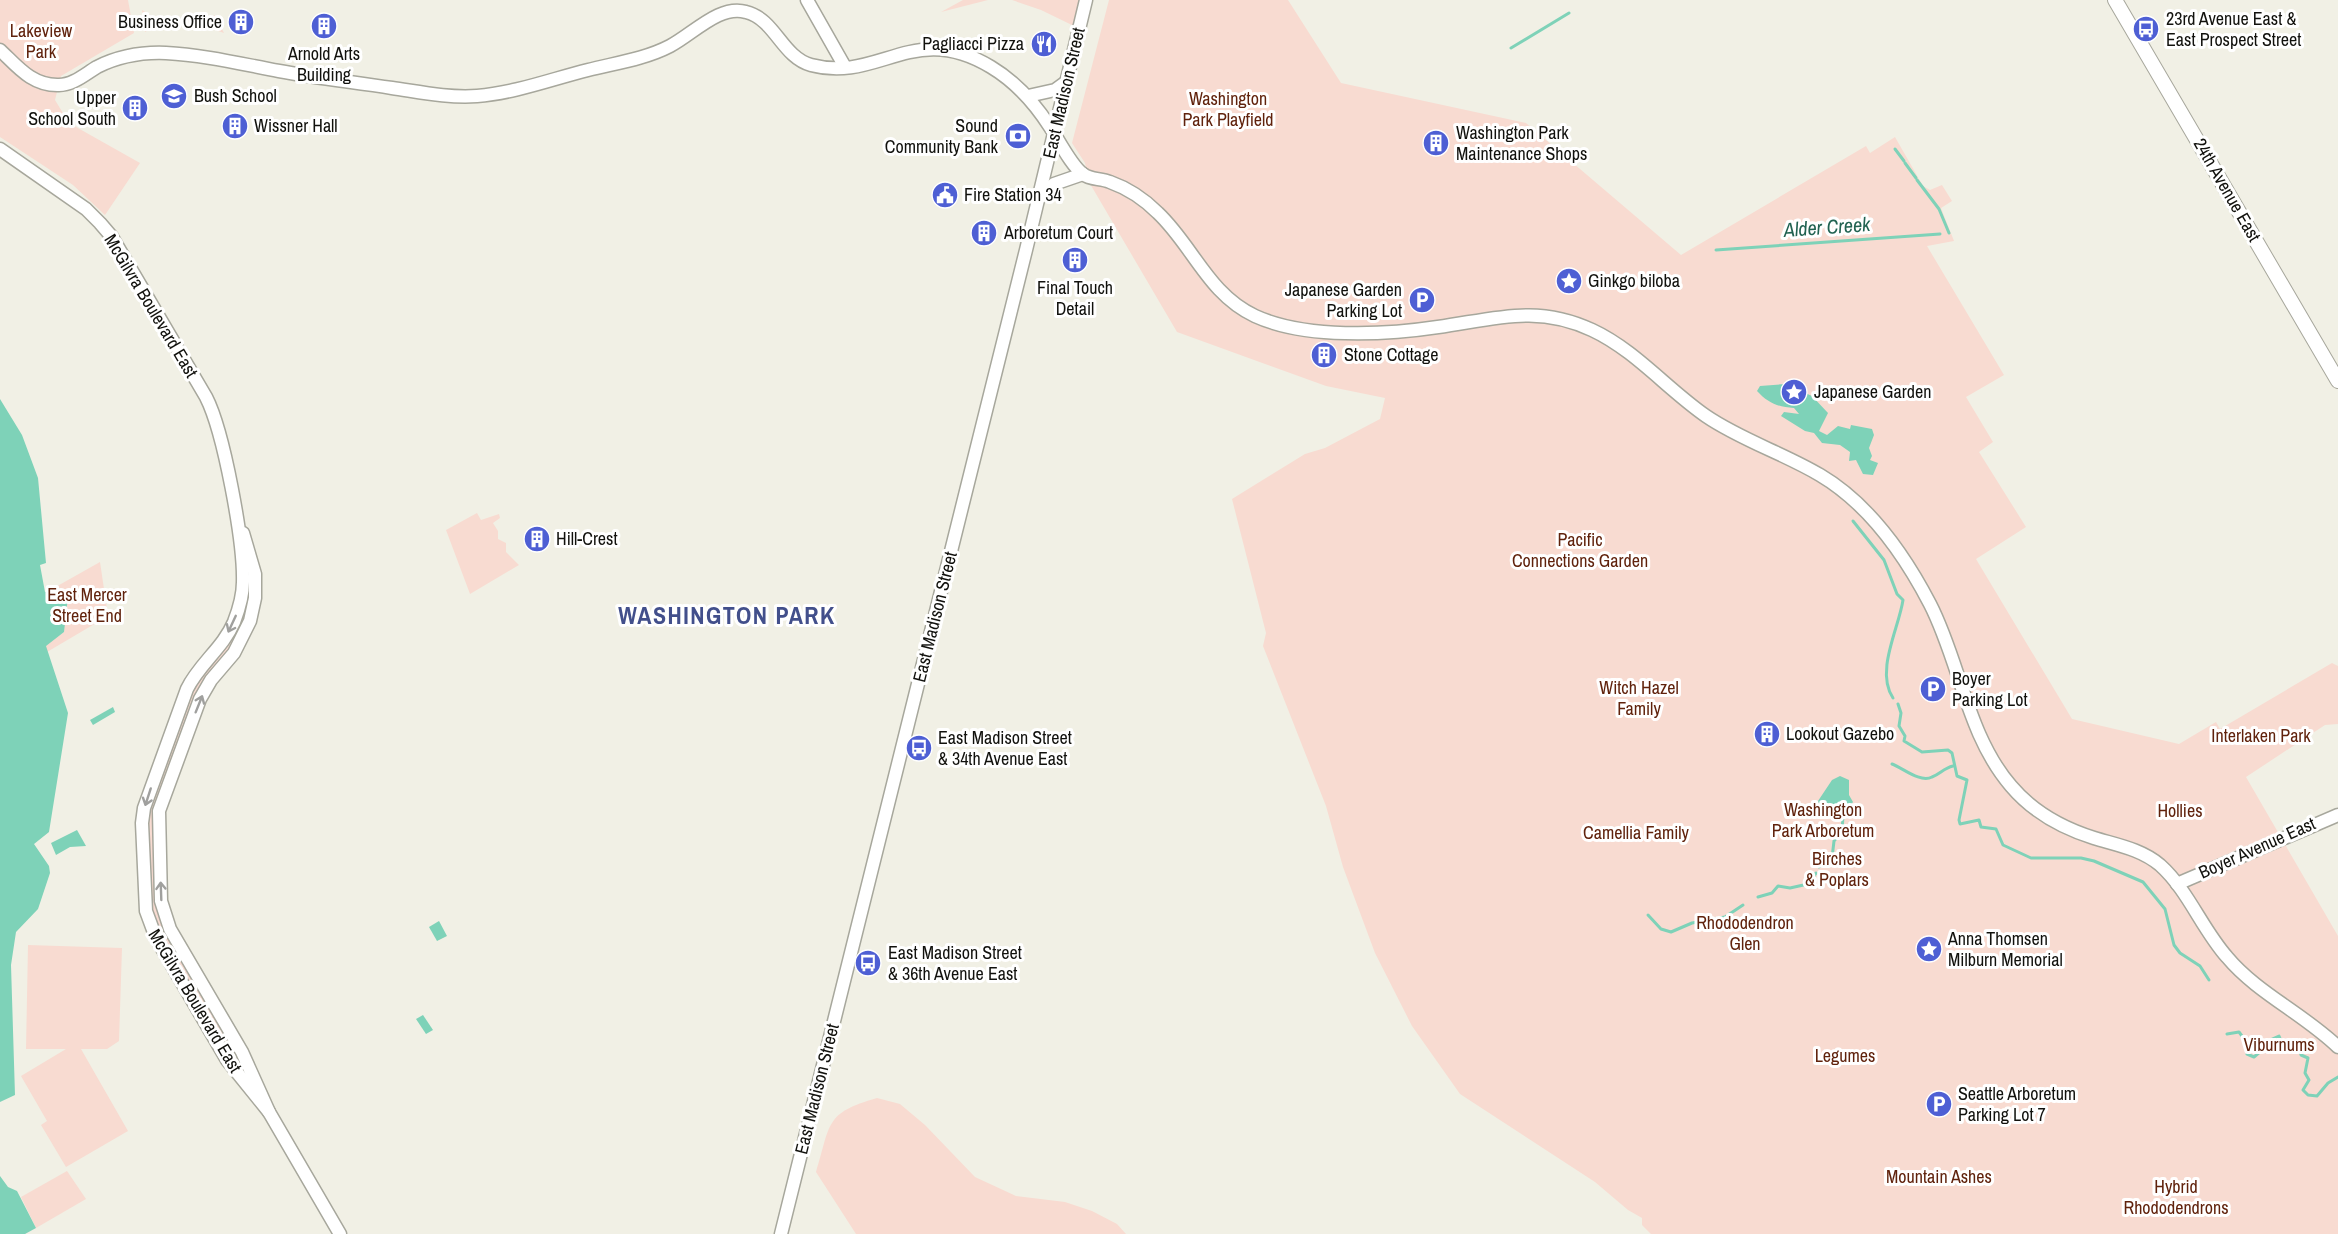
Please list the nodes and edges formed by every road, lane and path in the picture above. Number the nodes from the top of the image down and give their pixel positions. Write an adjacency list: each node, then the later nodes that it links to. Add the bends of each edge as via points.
1 (807, 0): 5 (main road)
2 (1086, 0): 6 (main road, East Madison Street)
3 (2115, 0): 12 (main road, 24th Avenue East)
4 (0, 50): 5 (main road, via 32,80 61,86 131,55 161,53 199,55 444,96 477,96 649,54 735,10 762,20 802,62)
5 (845, 67): 7 (main road, via 911,50 944,48 960,51 992,68)
6 (1066, 82): 7 (main road, via 1054,90); 8 (main road, East Madison Street)
7 (1028, 96): 8 (main road)
8 (1054, 133): 10 (main road); 11 (main road, East Madison Street)
9 (0, 149): 13 (main road, McGilvra Boulevard East, via 86,209 112,237 209,404)
10 (1083, 174): 11 (main road, via 1054,184); 15 (main road, via 1121,187 1152,207 1212,284 1252,315 1298,327 1369,332 1524,314 1567,320 1606,337 1722,426 1820,475 1862,506 1917,581 1939,623 1983,742 2016,792 2063,826 2149,857)
11 (1039, 198): 21 (main road, East Madison Street)
12 (2338, 381)
13 (235, 509): 17 (main road, McGilvra Boulevard East, one-way to 13, via 164,916 158,824 161,805 200,699 240,643 253,609 253,562); 18 (main road, McGilvra Boulevard East, one-way to 18, via 243,582 238,611 226,637 187,689 146,800 142,823 148,921)
14 (2338, 815): 15 (main road, Boyer Avenue East)
15 (2177, 884): 16 (main road, via 2231,963)
16 (2338, 1047)
17 (242, 1052): 18 (main road); 19 (main road, McGilvra Boulevard East)
18 (227, 1060): 19 (main road, McGilvra Boulevard East)
19 (269, 1112): 20 (main road, McGilvra Boulevard East)
20 (340, 1234)
21 (781, 1234)

